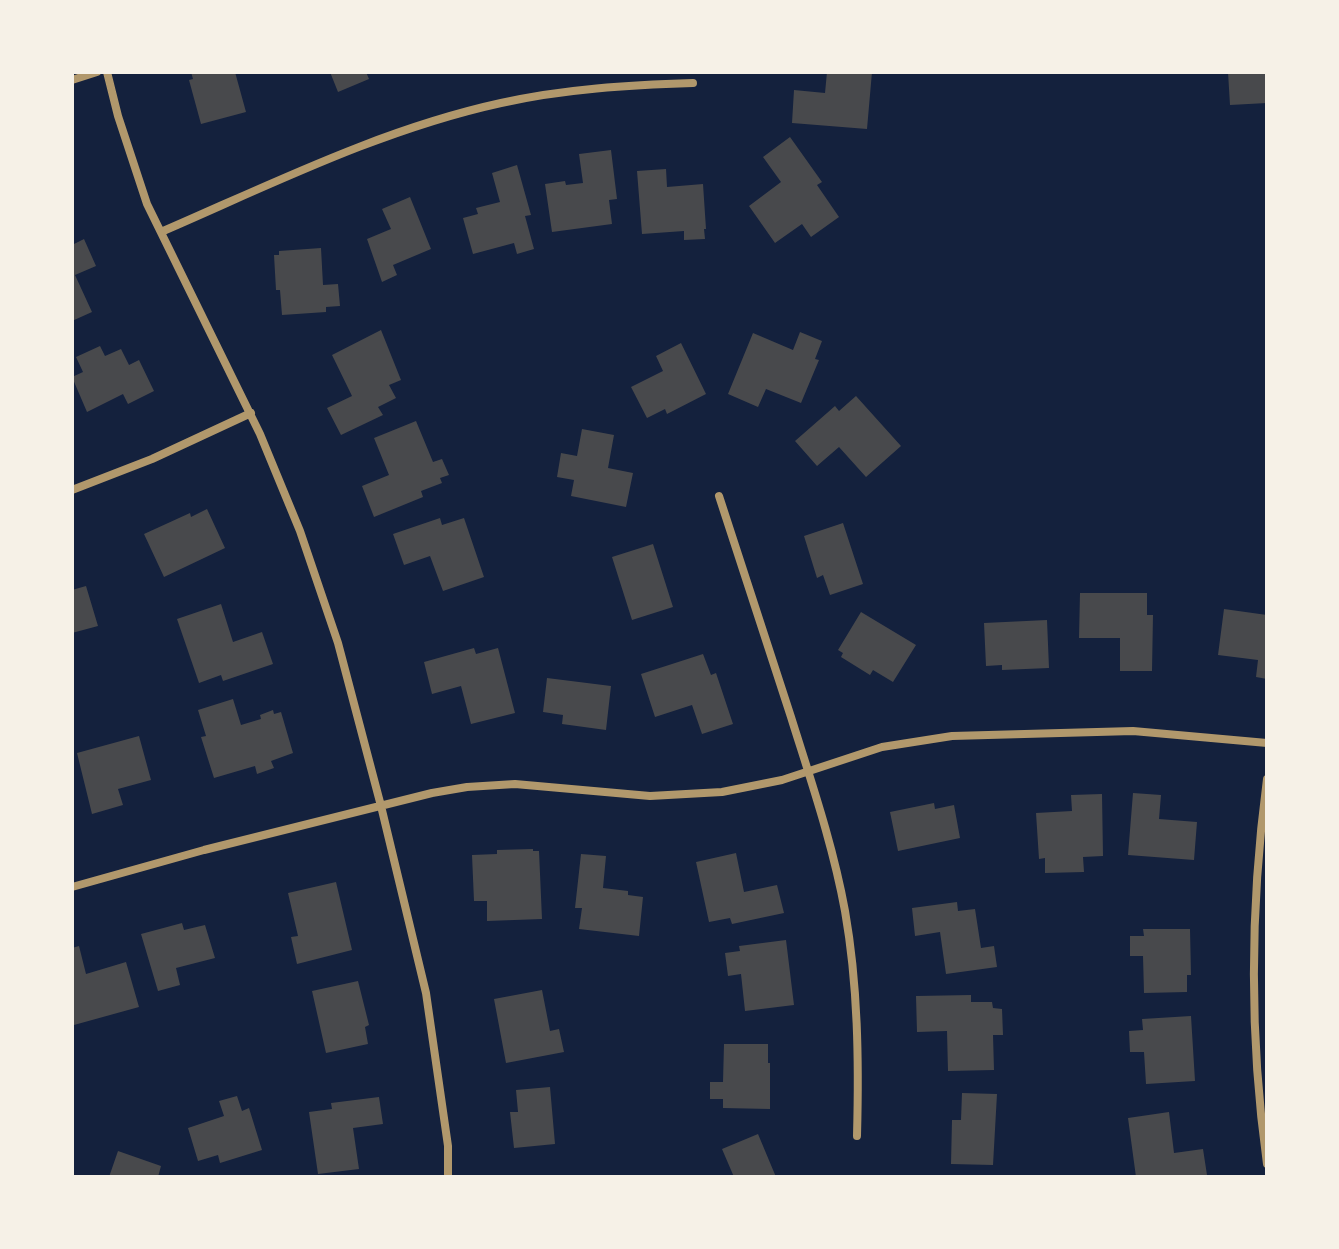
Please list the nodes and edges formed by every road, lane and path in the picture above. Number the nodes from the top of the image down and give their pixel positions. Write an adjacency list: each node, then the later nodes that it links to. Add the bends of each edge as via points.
1 (97, 72): 3 (street)
2 (107, 72): 5 (street)
3 (72, 80)
4 (693, 83): 5 (street, via 578,90 469,111 345,152)
5 (161, 232): 6 (street)
6 (251, 413): 7 (street); 12 (street, via 319,587)
7 (72, 490)
8 (719, 496): 10 (street)
9 (1267, 743): 10 (street, via 1133,731 952,736 882,747)
10 (808, 771): 12 (street, via 698,795 491,785); 14 (street, via 848,934)
11 (1267, 779): 15 (street, via 1259,840 1253,996)
12 (381, 806): 13 (street); 16 (street, via 426,993)
13 (72, 887)
14 (857, 1136)
15 (1267, 1164)
16 (448, 1177)

